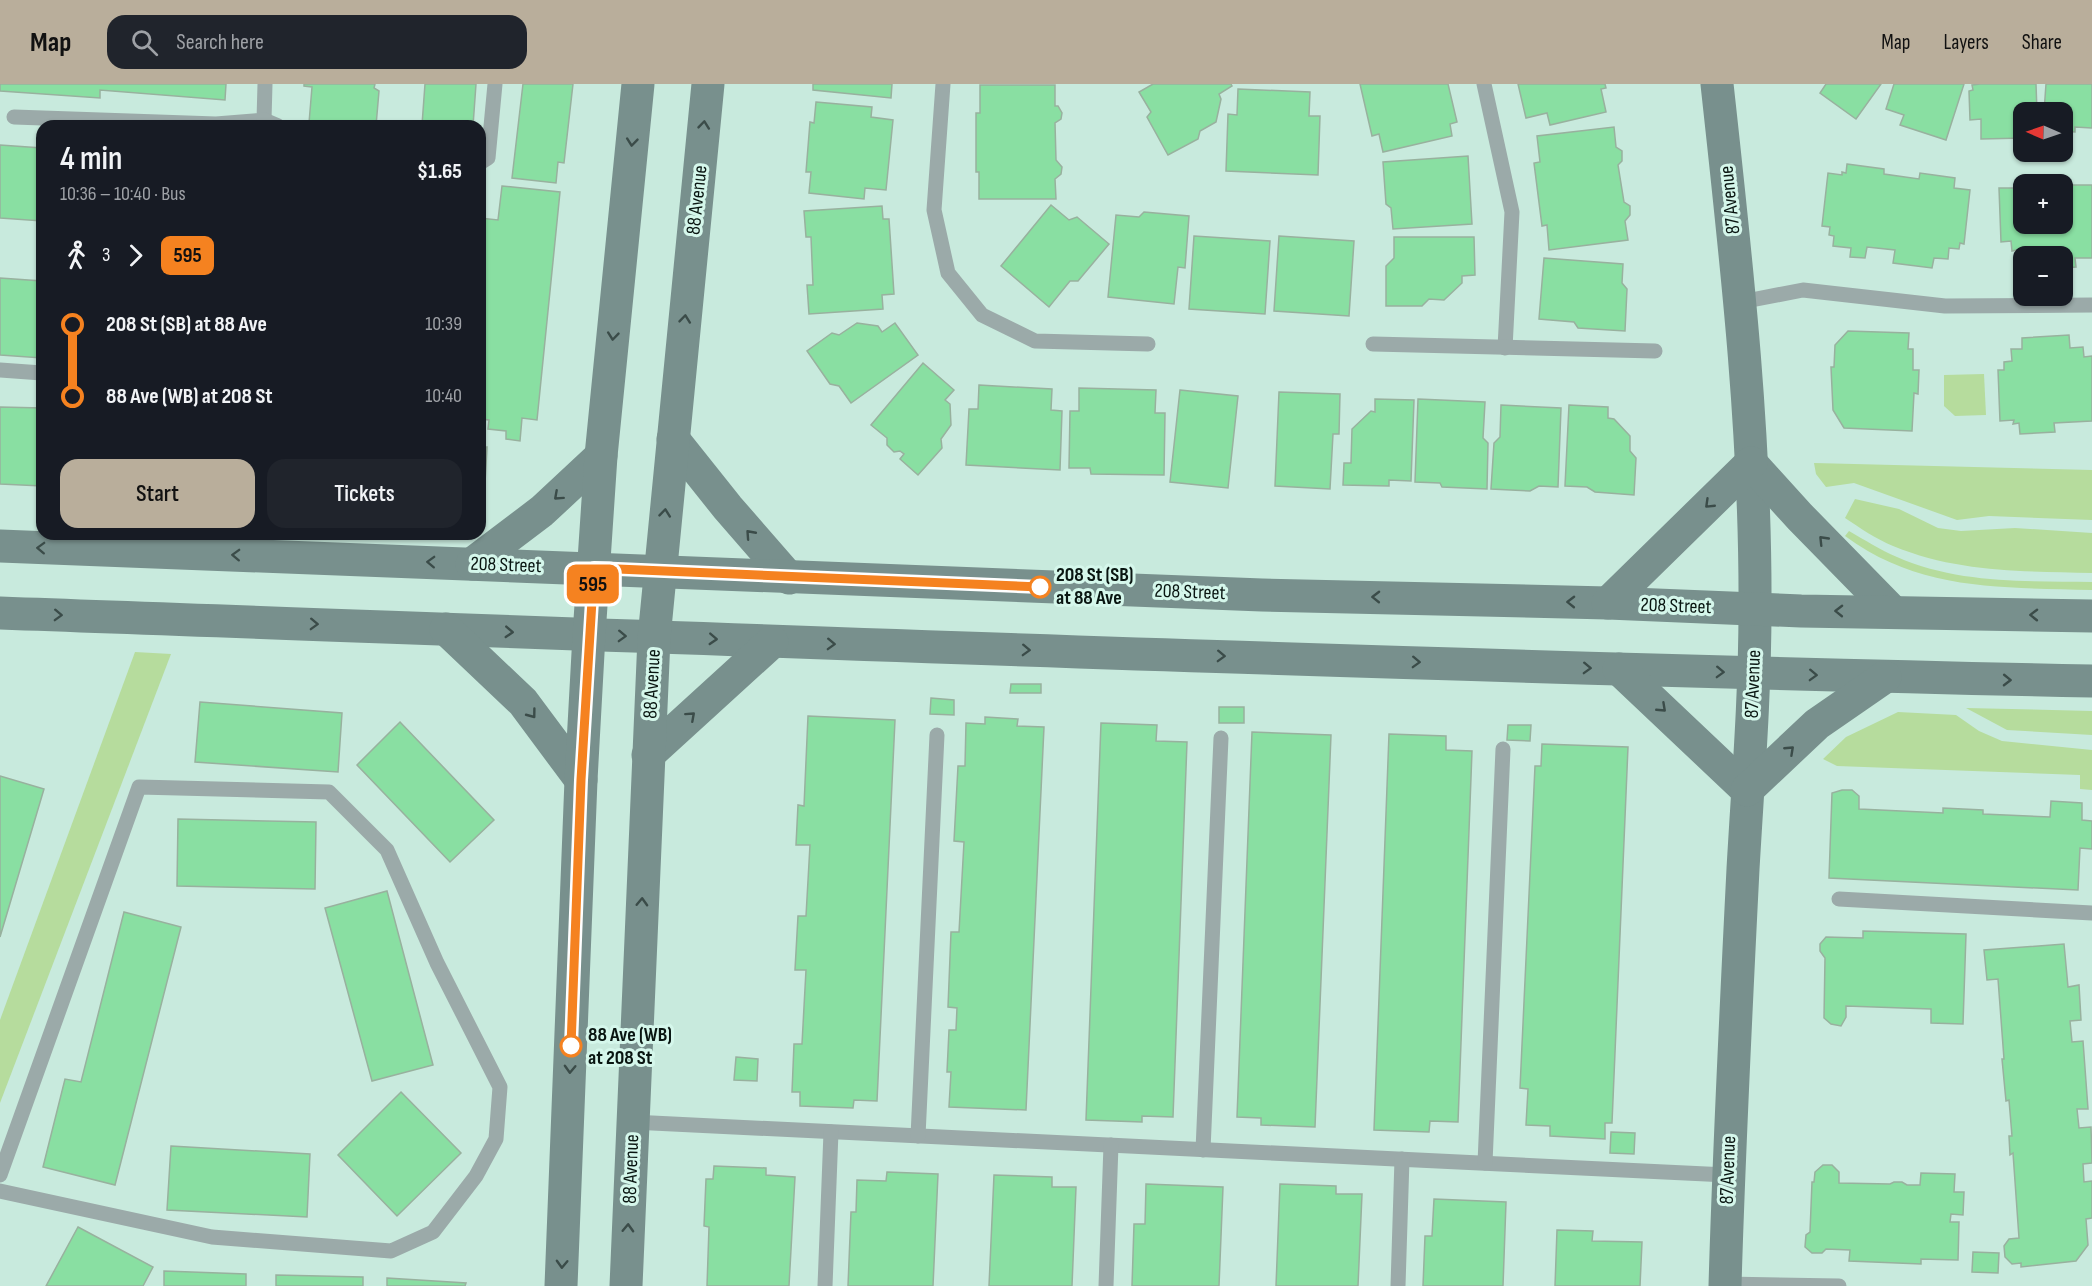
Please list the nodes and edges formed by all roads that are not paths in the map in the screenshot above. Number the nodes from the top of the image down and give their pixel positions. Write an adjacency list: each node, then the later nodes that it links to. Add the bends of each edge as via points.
1 (265, 84): 10 (lane)
2 (495, 84): 11 (lane)
3 (638, 84): 21 (main road, one-way to 21)
4 (708, 84): 20 (main road, 88 Avenue, one-way to 4)
5 (944, 84): 14 (lane, via 934,210 948,273 982,315 1035,341)
6 (1484, 84): 16 (lane, via 1512,212)
7 (1717, 84): 12 (main road, 87 Avenue)
8 (14, 117): 9 (lane)
9 (74, 120)
10 (271, 120)
11 (486, 160)
12 (1741, 302): 13 (lane, via 1803,290 1945,306); 22 (main road, 87 Avenue)
13 (2092, 305)
14 (1148, 344)
15 (1373, 344): 16 (lane)
16 (1505, 348): 17 (lane)
17 (1655, 351)
18 (0, 370): 19 (lane)
19 (36, 373)
20 (673, 439): 27 (main road, 88 Avenue, one-way to 20); 28 (main road, one-way to 20)
21 (601, 456): 25 (main road, one-way to 25, via 542,511); 26 (main road)
22 (1751, 463): 29 (main road, one-way to 29); 30 (main road, 87 Avenue); 31 (main road, one-way to 22)
23 (157, 543): 24 (main road, 208 Street, one-way to 24); 25 (main road, 208 Street, one-way to 23)
24 (0, 546)
25 (472, 564): 26 (main road, 208 Street)
26 (594, 568): 27 (main road, 208 Street); 35 (main road)
27 (660, 572): 28 (main road, 208 Street); 36 (main road, 88 Avenue)
28 (789, 578): 29 (main road, 208 Street, one-way to 28)
29 (1608, 603): 30 (main road, 208 Street)
30 (1755, 609): 31 (main road, 208 Street, one-way to 30); 39 (main road, 87 Avenue)
31 (1893, 612): 33 (main road, 208 Street, one-way to 31)
32 (0, 613): 34 (main road, one-way to 34)
33 (2092, 616)
34 (446, 629): 35 (main road, one-way to 35); 46 (main road, one-way to 46, via 523,702)
35 (589, 635): 36 (main road, one-way to 36); 46 (main road)
36 (654, 638): 37 (main road, one-way to 37); 45 (main road, 88 Avenue)
37 (772, 642): 38 (main road, one-way to 38); 45 (main road, one-way to 37)
38 (1619, 669): 39 (main road, one-way to 39); 47 (main road, one-way to 47)
39 (1754, 673): 40 (main road, one-way to 40); 47 (main road, 87 Avenue)
40 (1885, 677): 41 (main road, one-way to 41); 47 (main road, one-way to 40, via 1817,724)
41 (2092, 681)
42 (936, 735): 52 (lane)
43 (1221, 738): 54 (lane)
44 (1503, 749): 56 (lane)
45 (648, 755): 50 (main road, 88 Avenue, one-way to 45)
46 (581, 780): 61 (main road, one-way to 61)
47 (1748, 790): 58 (main road, 87 Avenue)
48 (1839, 899): 49 (lane)
49 (2092, 913)
50 (632, 1122): 51 (lane); 62 (main road, 88 Avenue, one-way to 50)
51 (831, 1132): 52 (lane); 63 (lane)
52 (918, 1136): 53 (lane)
53 (1111, 1145): 54 (lane); 64 (lane)
54 (1203, 1150): 55 (lane)
55 (1402, 1159): 56 (lane); 65 (lane)
56 (1485, 1163): 58 (lane)
57 (0, 1175): 59 (lane, via 139,787 329,792 387,850 437,963 500,1087 496,1139 476,1176 433,1232 391,1251 212,1237)
58 (1727, 1175): 60 (main road, 87 Avenue)
59 (0, 1191)
60 (1725, 1285): 66 (lane)
61 (561, 1286)
62 (626, 1286)
63 (825, 1286)
64 (1106, 1286)
65 (1398, 1286)
66 (1839, 1286)

